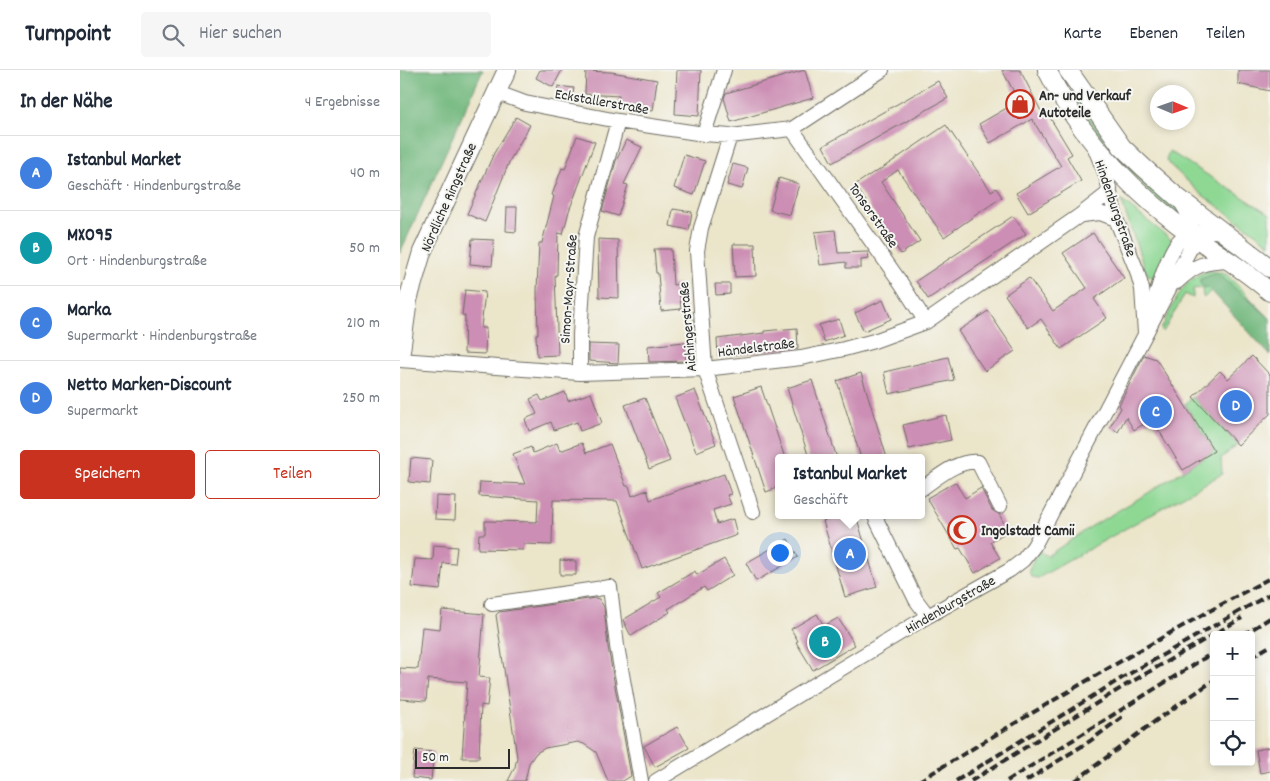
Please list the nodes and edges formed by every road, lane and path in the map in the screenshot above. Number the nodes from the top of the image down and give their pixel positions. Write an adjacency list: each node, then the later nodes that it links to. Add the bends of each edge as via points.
1 (507, 70): 6 (main road, Nördliche Ringstraße)
2 (724, 70): 9 (street)
3 (882, 70): 8 (street)
4 (1047, 70): 11 (main road, Hindenburgstraße)
5 (1070, 72): 13 (main road, Hindenburgstraße, via 1122,147)
6 (495, 92): 7 (street, Eckstallerstraße, via 525,103); 24 (main road, Nördliche Ringstraße, via 422,252 408,300)
7 (618, 121): 9 (street, Eckstallerstraße); 26 (street, Simon-Mayr-Straße, via 586,237)
8 (792, 129): 10 (street, Eckstallerstraße); 22 (street, Tonsorstraße)
9 (704, 134): 10 (street, Eckstallerstraße)
10 (730, 136): 25 (street, Aichingerstraße, via 697,251)
11 (1093, 143): 12 (street, Hindenburgstraße); 17 (main road, Hindenburgstraße, via 1137,191)
12 (1110, 188): 14 (street, Händelstraße, via 1106,195); 15 (street, Hindenburgstraße)
13 (1177, 196): 16 (main road, Hindenburgstraße); 17 (street, Hindenburgstraße, via 1191,219)
14 (1079, 216): 15 (street, Händelstraße, via 1100,212); 22 (street, Händelstraße)
15 (1116, 219): 23 (street, Hindenburgstraße, via 1142,289)
16 (1224, 232): 17 (street); 19 (main road, Hindenburgstraße)
17 (1192, 234): 18 (main road, Hindenburgstraße); 20 (street, Hindenburgstraße, via 1191,248); 23 (street, Hindenburgstraße, via 1180,240 1173,250)
18 (1230, 261): 20 (street, via 1196,266); 21 (main road, Hindenburgstraße)
19 (1270, 268)
20 (1170, 290): 23 (street, Hindenburgstraße)
21 (1270, 292)
22 (926, 322): 25 (street, Händelstraße, via 844,349)
23 (1145, 333): 32 (street, Hindenburgstraße, via 1034,546 1010,570)
24 (400, 359): 26 (street, Händelstraße)
25 (705, 370): 26 (street, Händelstraße); 29 (street, Aichingerstraße)
26 (580, 373)
27 (925, 486): 28 (street, via 954,467 970,461 978,462)
28 (1000, 506)
29 (753, 512)
30 (876, 519): 32 (street, via 916,600)
31 (492, 604): 33 (street, via 610,588)
32 (928, 616): 34 (street, Hindenburgstraße)
33 (641, 781)
34 (656, 781)

